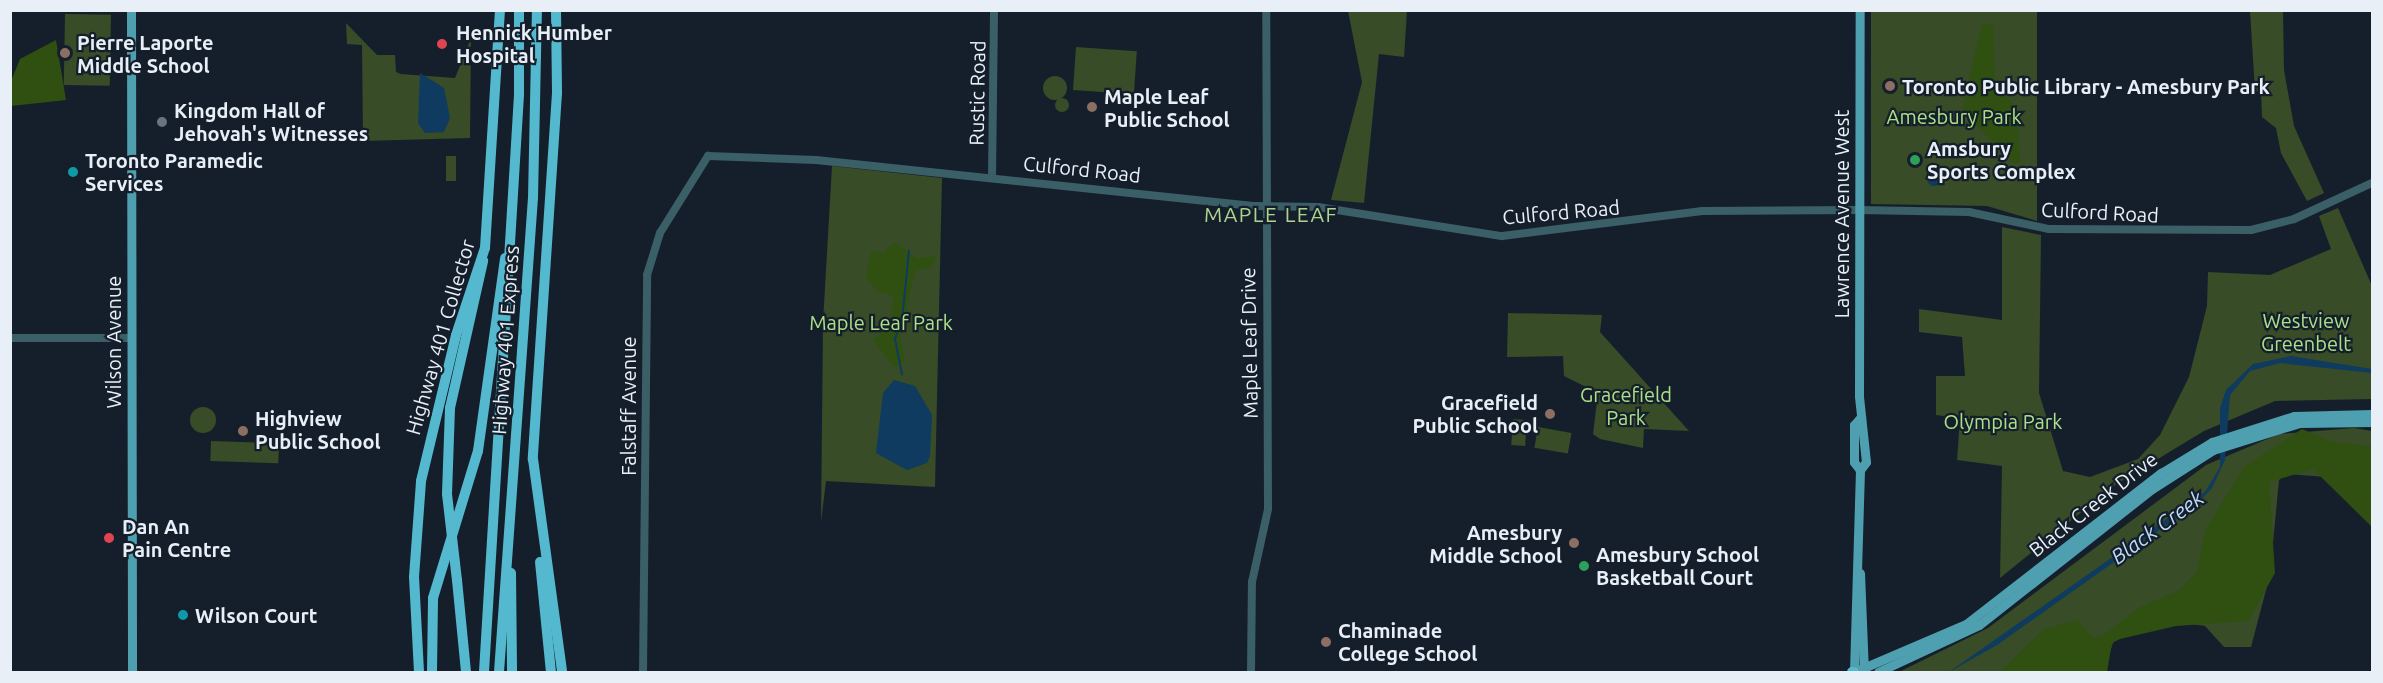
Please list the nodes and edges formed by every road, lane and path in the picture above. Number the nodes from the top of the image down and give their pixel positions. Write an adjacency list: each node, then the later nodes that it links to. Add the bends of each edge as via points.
1 (131, 10): 17 (main road, Wilson Avenue)
2 (500, 10): 15 (highway, Highway 401 Collector, via 493,192)
3 (519, 10): 14 (highway, Highway 401 Express)
4 (537, 10): 23 (highway, Highway 401 Express, via 533,198)
5 (556, 10): 22 (highway, via 556,117 533,459)
6 (994, 10): 10 (street, Rustic Road)
7 (1266, 10): 12 (street, Maple Leaf Drive)
8 (1860, 10): 13 (main road, Lawrence Avenue West)
9 (708, 156): 10 (street, Culford Road); 34 (street, Falstaff Avenue, via 660,233 647,275)
10 (992, 176): 12 (street, Culford Road)
11 (2373, 183): 13 (street, Culford Road, via 2294,219 2251,230 2049,229 1969,212)
12 (1265, 206): 13 (street, Culford Road, via 1337,210 1502,236 1702,211); 35 (street, Maple Leaf Drive, via 1268,509 1252,582)
13 (1858, 210): 24 (main road, Lawrence Avenue West, via 1861,417 1866,462 1860,470)
14 (512, 229): 27 (highway, via 478,452 434,598); 29 (highway, Highway 401 Express)
15 (483, 254): 26 (highway, Highway 401 Collector, via 456,335 421,481 414,578); 28 (highway, bridge, via 450,408 447,494)
16 (10, 338): 17 (street)
17 (131, 338): 25 (main road, Wilson Avenue)
18 (2373, 414): 20 (main road, Black Creek Drive, via 2294,416)
19 (2373, 422): 20 (main road, Black Creek Drive, via 2299,423)
20 (2232, 437): 21 (main road, Black Creek Drive)
21 (2212, 446): 24 (main road, Black Creek Drive, via 2161,472 1966,624); 36 (main road, Black Creek Drive, via 2151,489 1979,625)
22 (536, 503): 32 (highway); 33 (highway)
23 (508, 552): 30 (highway, Highway 401 Express); 31 (highway)
24 (1858, 671)
25 (132, 672)
26 (419, 672)
27 (432, 672)
28 (466, 672)
29 (484, 672)
30 (500, 672)
31 (512, 672)
32 (550, 672)
33 (562, 672)
34 (643, 672)
35 (1251, 672)
36 (1878, 672)

